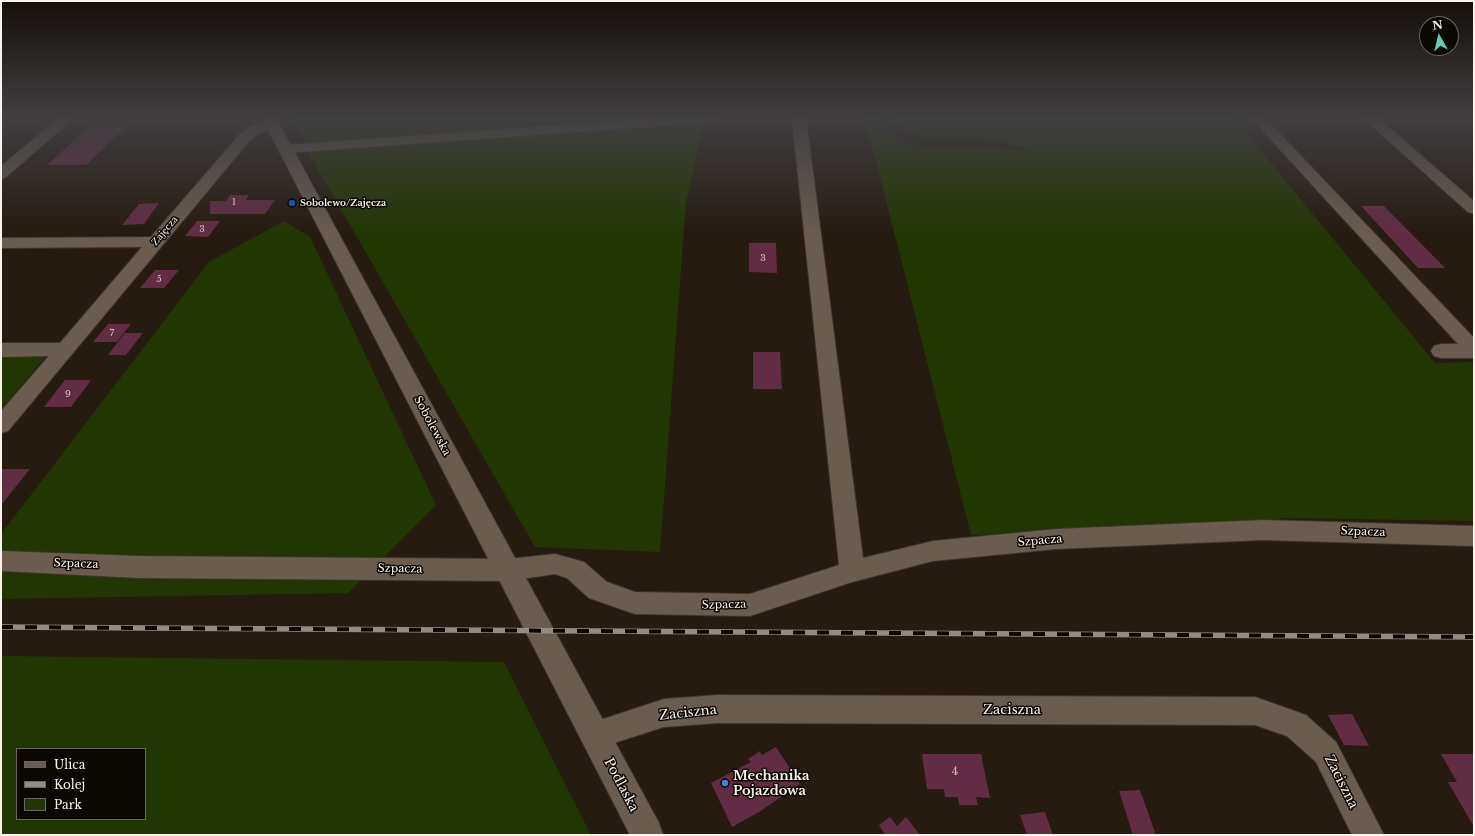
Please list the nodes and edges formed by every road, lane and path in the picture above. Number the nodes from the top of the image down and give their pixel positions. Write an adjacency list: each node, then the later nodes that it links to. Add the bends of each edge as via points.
1 (21, 157): 7 (street)
2 (228, 157): 11 (street, Zajęcza)
3 (290, 157): 20 (street, Sobolewska)
4 (804, 157): 21 (street)
5 (1294, 157): 15 (street)
6 (1415, 157): 8 (street)
7 (1, 174)
8 (1450, 188): 9 (street); 10 (street)
9 (1474, 188)
10 (1474, 209)
11 (156, 242): 12 (street); 13 (street, Zajęcza)
12 (1, 243)
13 (64, 349): 14 (street); 17 (street, Zajęcza)
14 (1, 350)
15 (1474, 350): 16 (street)
16 (1441, 351)
17 (1, 425)
18 (1474, 536): 21 (street, Szpacza, via 1263,530 1056,539 933,551)
19 (1, 561): 20 (street, Szpacza, via 139,567)
20 (508, 570): 21 (street, Szpacza, via 555,564 575,570 598,590 635,604 682,605 750,605); 22 (street, Sobolewska)
21 (852, 571)
22 (595, 735): 23 (street, Podlaska); 24 (street, Zaciszna, via 664,713 718,709 1255,711 1296,724 1326,752)
23 (648, 835)
24 (1368, 835)

